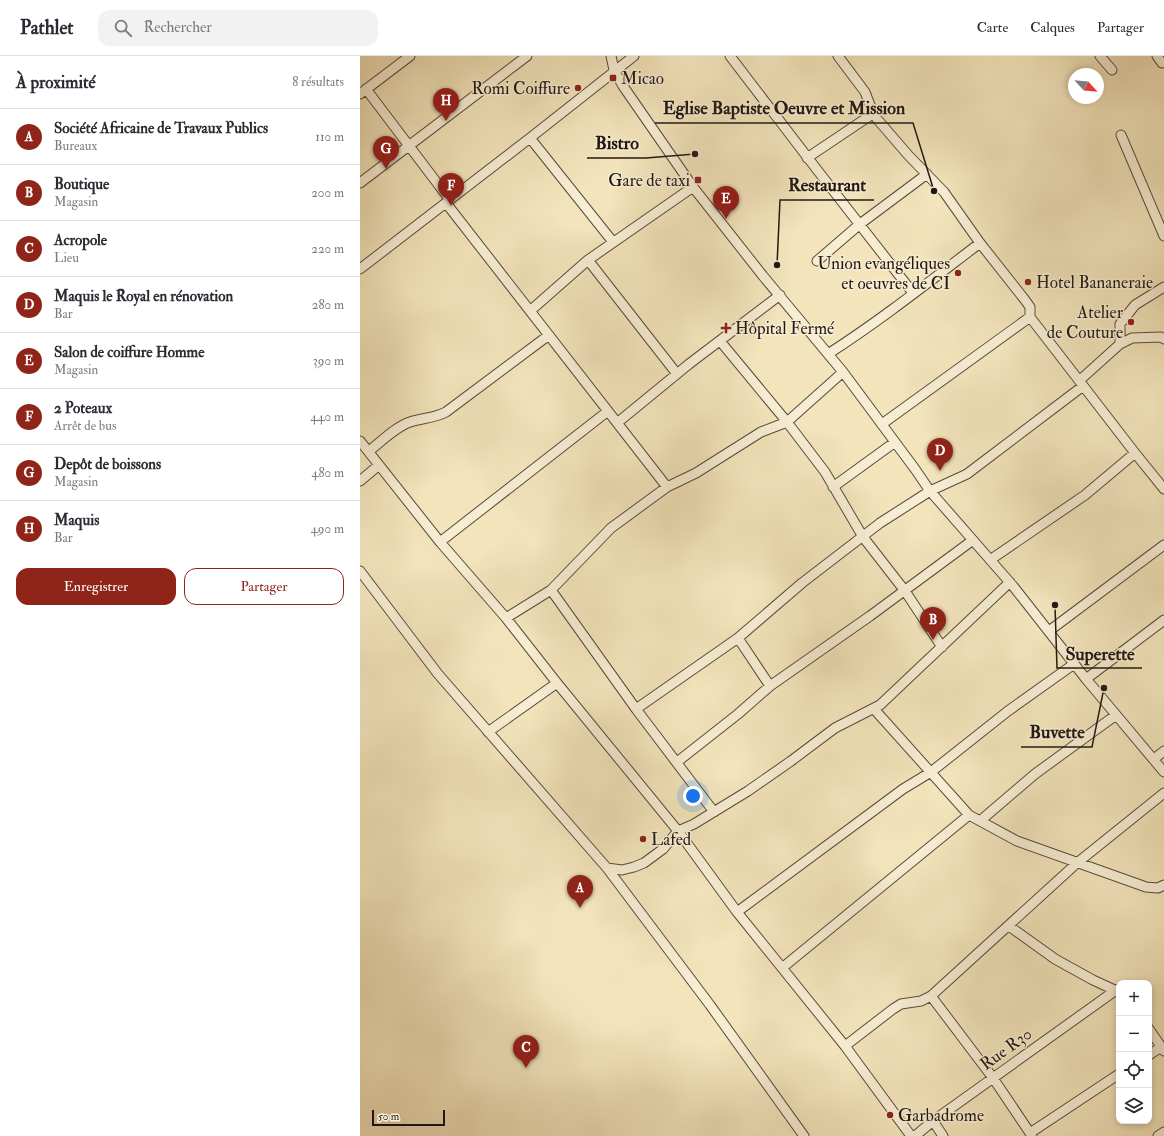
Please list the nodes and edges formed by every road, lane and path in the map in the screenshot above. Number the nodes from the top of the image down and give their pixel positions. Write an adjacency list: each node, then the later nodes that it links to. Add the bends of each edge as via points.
1 (410, 56): 10 (street)
2 (527, 56): 14 (street)
3 (611, 56): 8 (street)
4 (634, 56): 8 (street)
5 (730, 56): 15 (street)
6 (1100, 56): 9 (street)
7 (843, 58): 11 (street, via 865,92)
8 (614, 70): 13 (street); 18 (street)
9 (1112, 70)
10 (363, 91): 14 (street)
11 (874, 113): 15 (street); 16 (street)
12 (1121, 135): 21 (street)
13 (530, 138): 19 (street); 22 (street)
14 (409, 145): 17 (street); 19 (street)
15 (807, 158): 20 (street)
16 (927, 174): 20 (street); 23 (street, via 944,192)
17 (360, 183)
18 (693, 187): 22 (street); 29 (street)
19 (448, 202): 26 (street); 30 (street)
20 (860, 224): 25 (street); 28 (street)
21 (1164, 236)
22 (613, 242): 24 (street)
23 (980, 243): 28 (street); 31 (street, via 1030,307)
24 (588, 260): 30 (street); 38 (street)
25 (817, 261)
26 (360, 269)
27 (1164, 287): 35 (street, via 1153,292 1130,311 1120,324)
28 (914, 293): 36 (street)
29 (780, 295): 34 (street); 36 (street)
30 (530, 311): 32 (street)
31 (1030, 317): 39 (street); 43 (street)
32 (549, 335): 40 (street); 46 (street, via 446,412 408,423)
33 (1164, 339): 35 (street, via 1132,338)
34 (720, 341): 38 (street); 41 (street)
35 (1120, 344): 39 (street)
36 (828, 354): 37 (street)
37 (843, 372): 41 (street); 43 (street)
38 (677, 374): 42 (street)
39 (1082, 383): 47 (street); 53 (street, via 967,474)
40 (608, 411): 42 (street); 56 (street)
41 (787, 422): 50 (street, via 761,432 696,473); 51 (street, via 825,472)
42 (617, 423): 50 (street)
43 (882, 424): 45 (street)
44 (360, 441): 46 (street)
45 (895, 442): 51 (street); 53 (street)
46 (369, 451): 48 (street)
47 (1135, 453): 52 (street); 58 (street, via 1085,495)
48 (379, 465): 49 (street); 56 (street)
49 (360, 481)
50 (667, 487): 61 (street, via 611,528)
51 (833, 487): 54 (street)
52 (1164, 489)
53 (930, 491): 54 (street); 55 (street)
54 (863, 537): 62 (street); 66 (street, via 802,583)
55 (973, 540): 58 (street); 62 (street)
56 (440, 542): 63 (street)
57 (1164, 545): 65 (street)
58 (990, 560): 60 (street)
59 (360, 571): 75 (street, via 438,674)
60 (1010, 582): 65 (street); 67 (street)
61 (551, 590): 63 (street); 72 (street)
62 (905, 591): 67 (street); 71 (street)
63 (506, 618): 70 (street)
64 (1164, 620): 69 (street)
65 (1049, 631): 68 (street)
66 (738, 638): 71 (street); 72 (street)
67 (942, 647): 73 (street)
68 (1074, 664): 69 (street); 79 (street, via 1008,711)
69 (1086, 679): 74 (street)
70 (557, 683): 75 (street); 85 (street)
71 (770, 686): 78 (street)
72 (636, 709): 78 (street)
73 (874, 709): 79 (street); 82 (street, via 835,728 748,791)
74 (1116, 715): 77 (street); 84 (street, via 1035,774)
75 (488, 732): 87 (street)
76 (1164, 751): 77 (street)
77 (1154, 759): 80 (street)
78 (676, 762): 82 (street)
79 (931, 772): 83 (street); 89 (street, via 903,789)
80 (1164, 772)
81 (1164, 793): 86 (street)
82 (714, 812): 85 (street)
83 (969, 815): 84 (street); 91 (street)
84 (980, 822): 86 (street, via 1017,841)
85 (678, 831): 87 (street, via 663,850 644,863 622,870); 89 (street)
86 (1077, 863): 88 (street, via 1146,887 1158,888); 90 (street)
87 (607, 868): 104 (street)
88 (1164, 885)
89 (737, 912): 91 (street)
90 (1009, 926): 92 (street, via 1055,958); 94 (street)
91 (782, 968): 96 (street)
92 (1116, 991)
93 (1116, 992): 100 (street, Rue R30)
94 (931, 996): 96 (street, via 921,1001 901,1004); 100 (street)
95 (1152, 1034): 97 (street)
96 (846, 1046): 105 (street)
97 (1162, 1049): 98 (street)
98 (1152, 1054)
99 (1116, 1076): 103 (street)
100 (993, 1078): 101 (street, Rue R30); 103 (street)
101 (933, 1121): 106 (street, Rue R30); 107 (street)
102 (1164, 1132): 108 (street)
103 (1031, 1135)
104 (804, 1136)
105 (911, 1136)
106 (915, 1136)
107 (944, 1136)
108 (1158, 1136)

